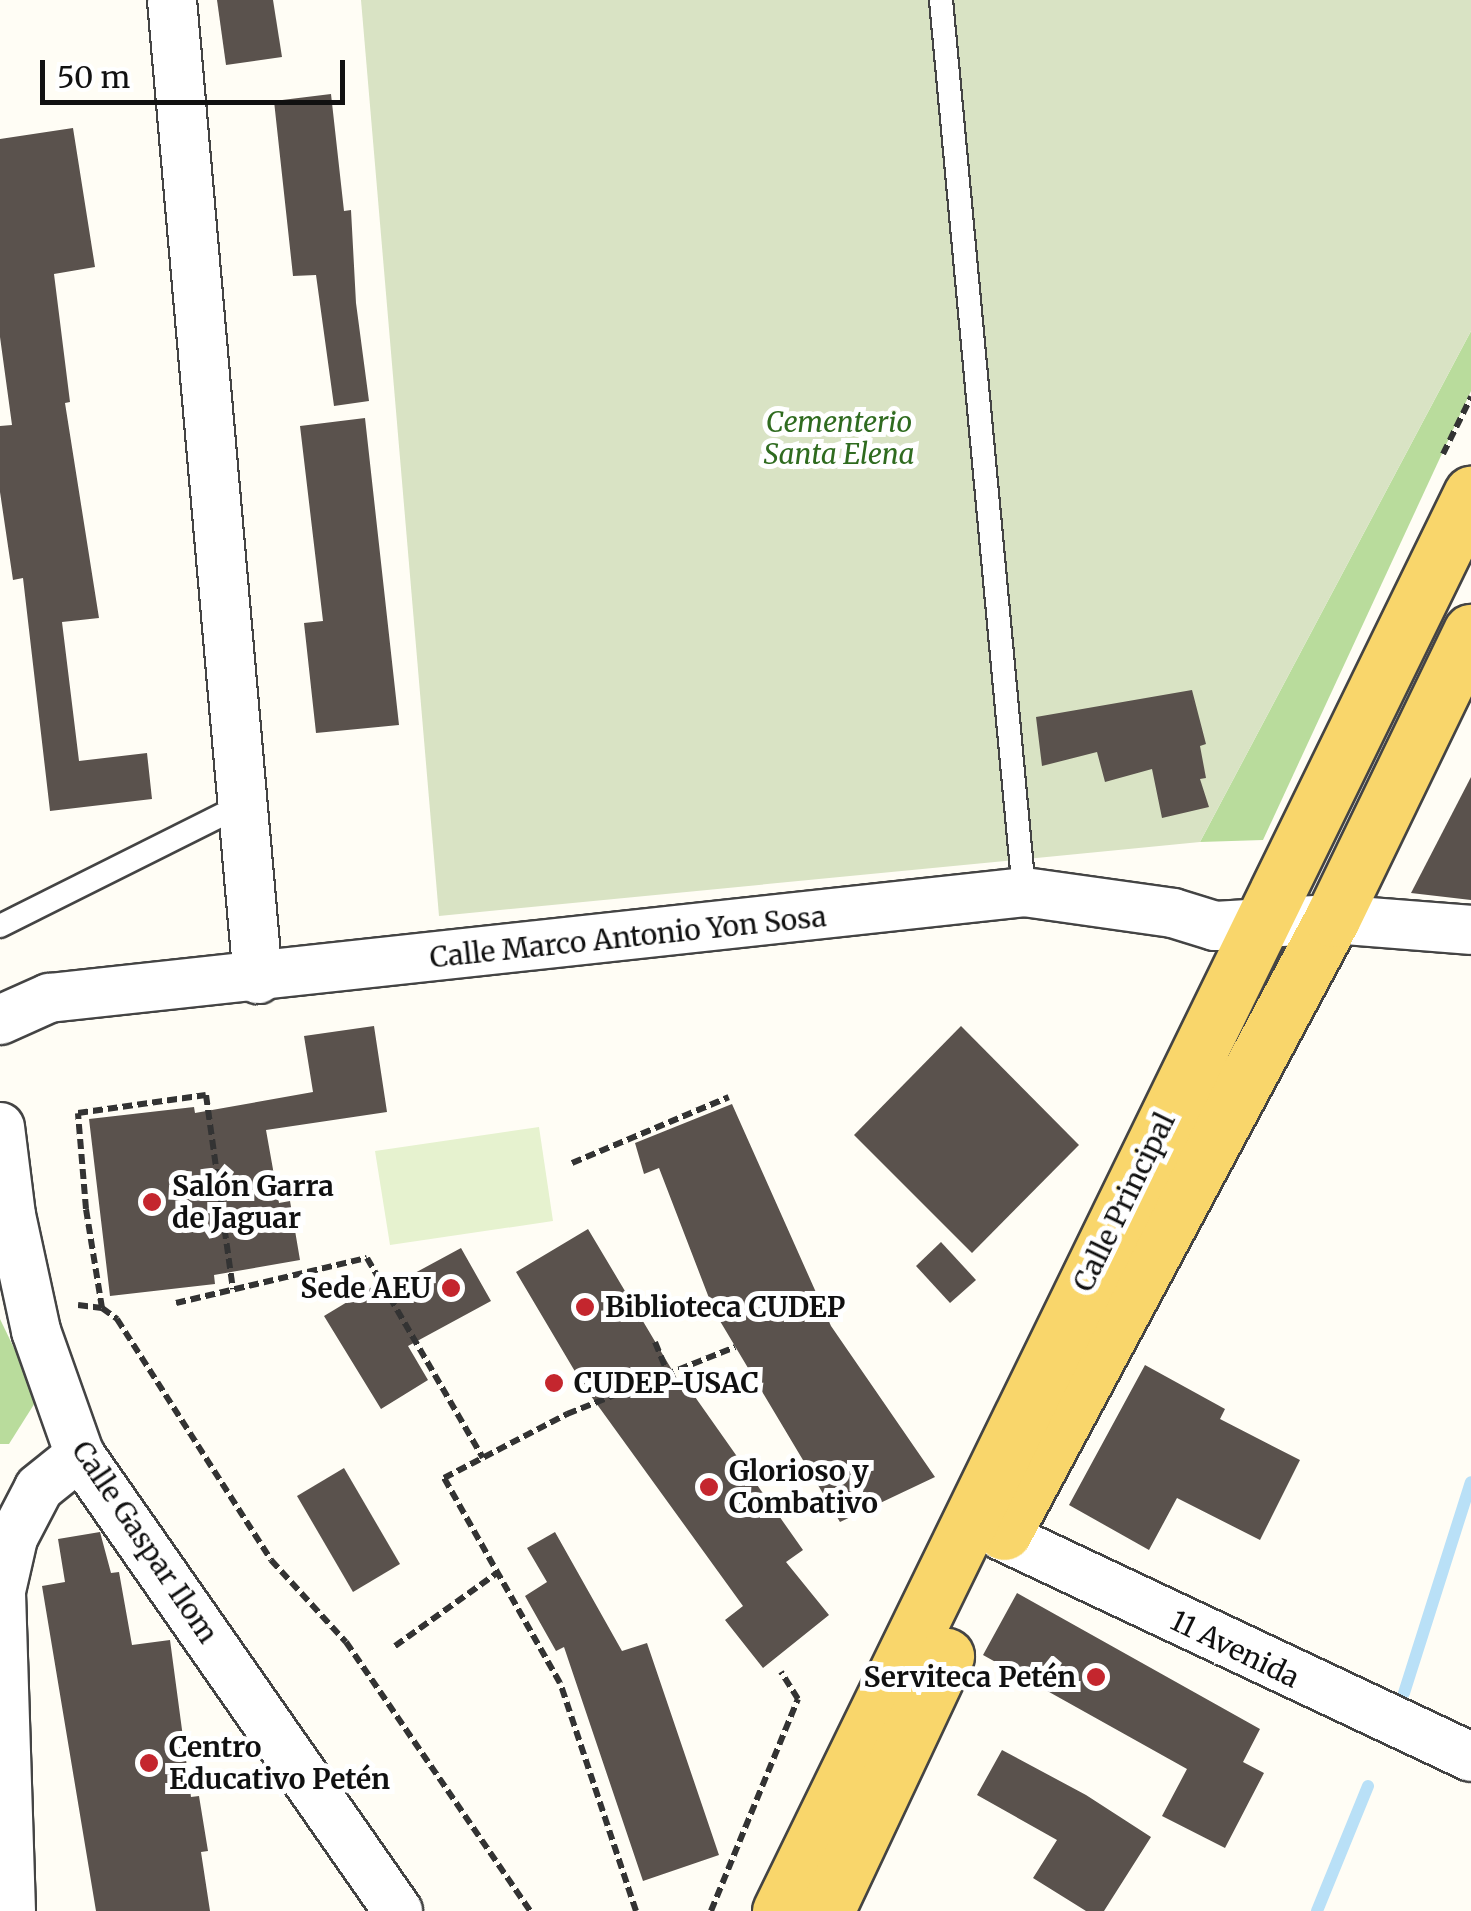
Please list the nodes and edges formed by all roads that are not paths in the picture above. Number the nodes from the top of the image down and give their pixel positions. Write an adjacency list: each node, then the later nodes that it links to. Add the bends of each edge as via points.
1 (172, 0): 5 (street)
2 (941, 0): 6 (lane)
3 (1471, 494): 9 (main road, Calle Principal)
4 (1471, 632): 7 (main road, Calle Principal)
5 (244, 804): 8 (lane); 11 (street)
6 (1024, 892): 9 (street, Calle Marco Antonio Yon Sosa, via 1173,913 1215,926); 11 (street, Calle Marco Antonio Yon Sosa)
7 (1332, 918): 9 (street, Calle Marco Antonio Yon Sosa); 10 (street, Calle Marco Antonio Yon Sosa); 15 (main road, Calle Principal)
8 (0, 926)
9 (1259, 926): 19 (main road, Calle Principal)
10 (1471, 930)
11 (258, 978): 12 (street, Calle Marco Antonio Yon Sosa, via 48,998)
12 (0, 1020)
13 (0, 1127): 14 (street, Calle Gaspar Ilom, via 36,1330)
14 (80, 1456): 17 (street, via 40,1488 13,1538 1,1591); 18 (street, Calle Gaspar Ilom)
15 (1002, 1536): 16 (street, 11 Avenida); 20 (main road, Calle Principal)
16 (1471, 1757)
17 (10, 1911)
18 (398, 1911)
19 (780, 1911)
20 (826, 1911)

